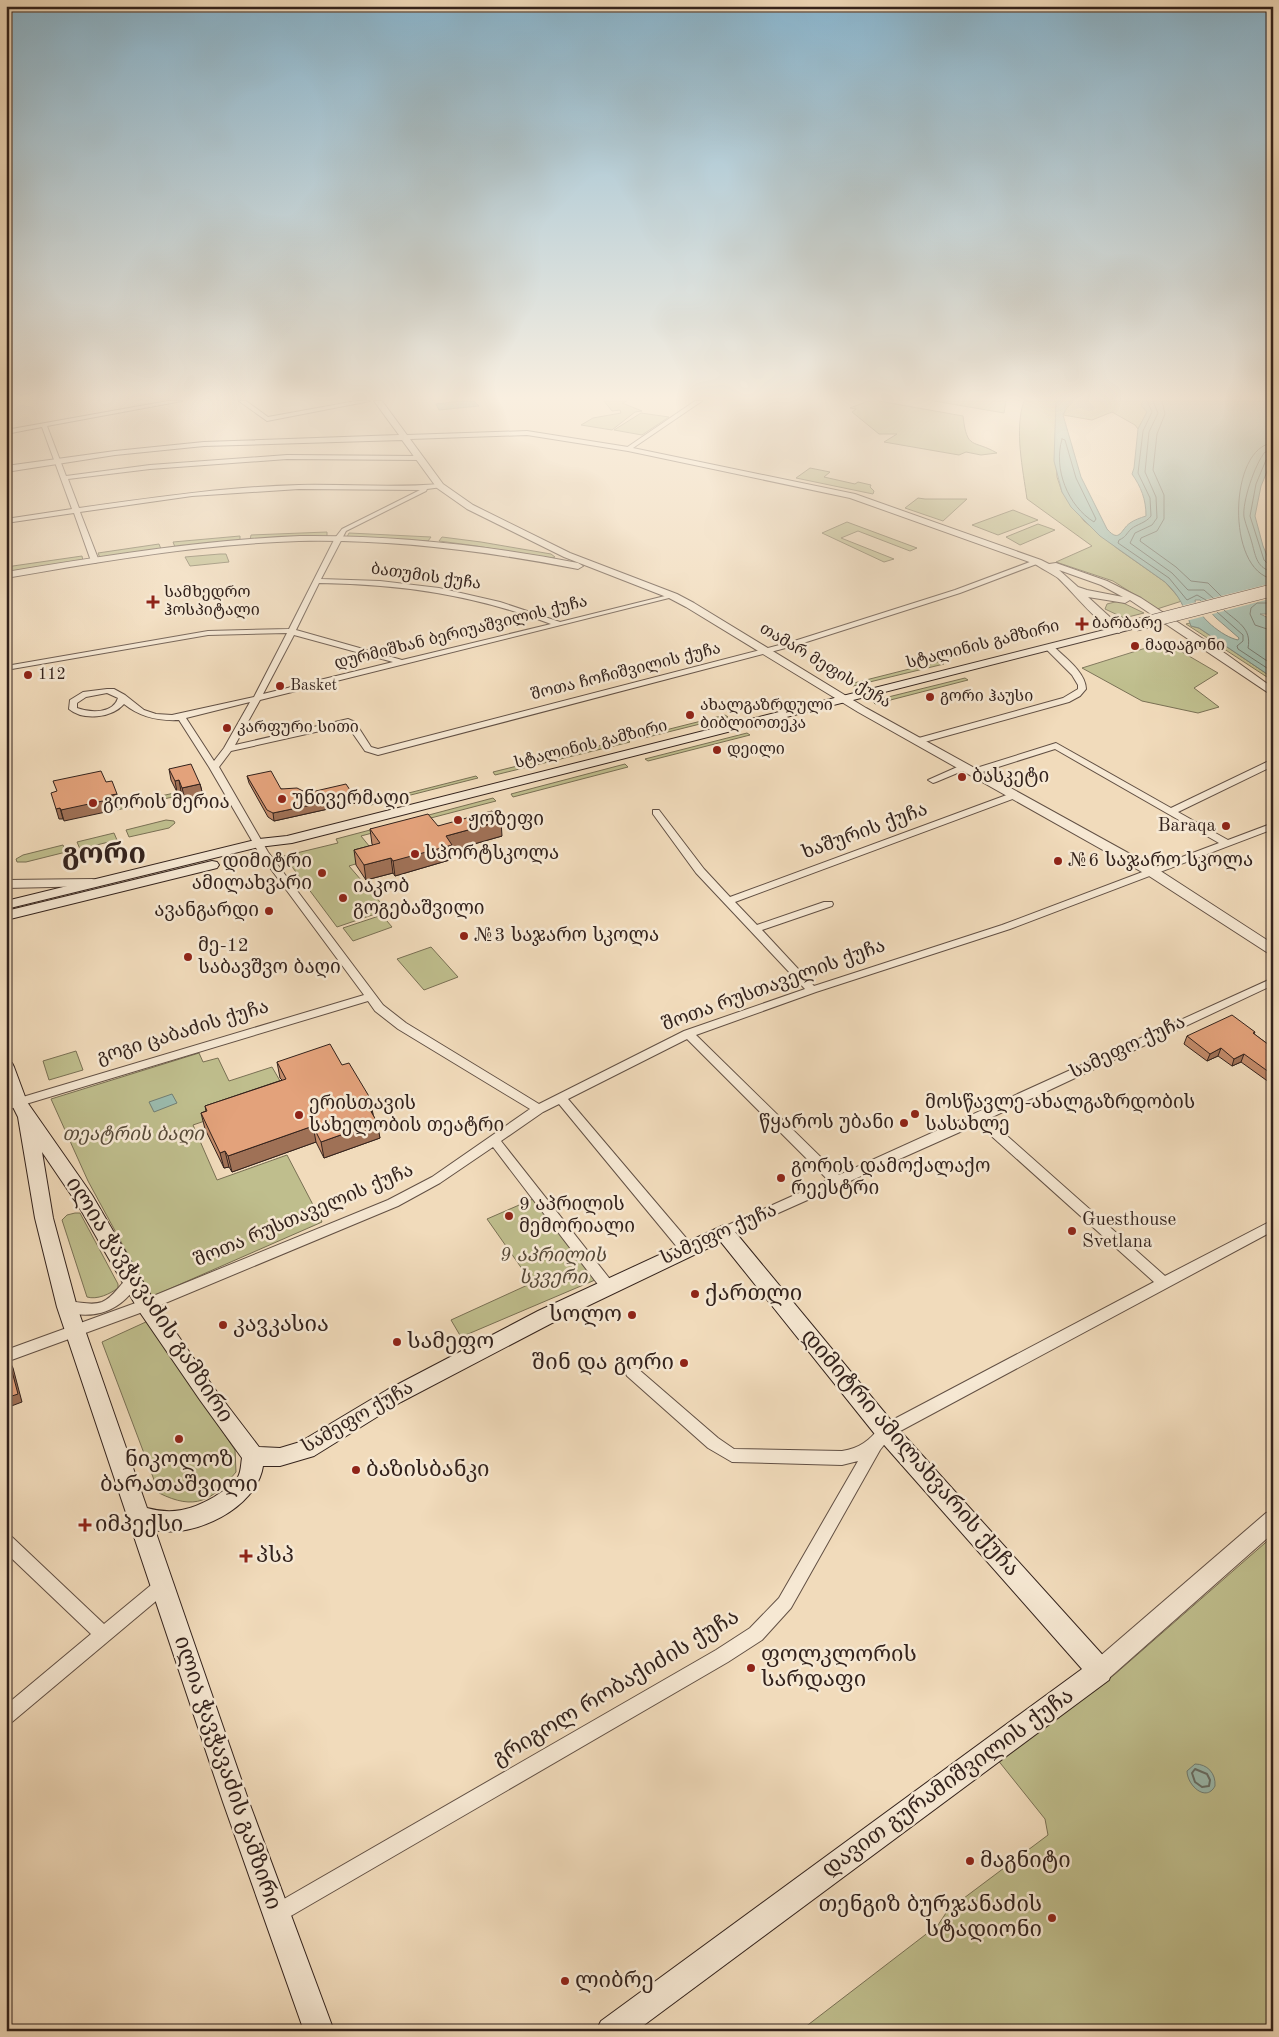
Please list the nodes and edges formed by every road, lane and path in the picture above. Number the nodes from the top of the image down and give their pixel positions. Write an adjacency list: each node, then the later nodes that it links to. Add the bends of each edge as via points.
1 (71, 496): 6 (street)
2 (177, 496): 6 (street)
3 (413, 496): 8 (street)
4 (454, 496): 9 (street, თამარ მეფის ქუჩა)
5 (851, 496): 15 (street)
6 (76, 510): 7 (street); 13 (street)
7 (6, 521)
8 (341, 534): 10 (street); 13 (street, via 246,538); 19 (street)
9 (528, 536): 11 (street); 12 (street, თამარ მეფის ქუჩა)
10 (436, 538): 12 (street, via 503,542); 14 (street)
11 (520, 541)
12 (567, 555): 14 (street); 17 (street, თამარ მეფის ქუჩა)
13 (94, 557): 16 (street); 18 (street)
14 (555, 561): 17 (street)
15 (1038, 562): 20 (street); 22 (street, via 1047,563); 30 (street, შოთა ჩოჩიშვილის ქუჩა, via 960,591)
16 (6, 566)
17 (618, 574): 23 (street, თამარ მეფის ქუჩა)
18 (6, 575)
19 (316, 581): 26 (street, ბათუმის ქუჩა, via 384,582 449,591 508,605); 28 (street)
20 (1074, 588): 22 (street, via 1084,593); 22 (street, via 1072,584 1076,580 1087,579); 25 (street)
21 (1273, 590): 27 (main road, სტალინის გამზირი, bridge)
22 (1102, 591): 24 (street); 24 (street, via 1137,600); 25 (street)
23 (673, 596): 26 (street, დურმიშხან ბერიუაშვილის ქუჩა); 30 (street, თამარ მეფის ქუჩა)
24 (1150, 609): 33 (street)
25 (1097, 611): 27 (street)
26 (559, 624): 31 (street, დურმიშხან ბერიუაშვილის ქუჩა)
27 (1120, 630): 29 (main road, სტალინის გამზირი)
28 (290, 632): 31 (street); 32 (street, via 208,633); 36 (street)
29 (1048, 647): 35 (main road, სტალინის გამზირი); 40 (street, via 1081,680 1081,692 1066,700)
30 (766, 651): 35 (street, თამარ მეფის ქუჩა); 41 (street, შოთა ჩოჩიშვილის ქუჩა, via 378,752 368,749 348,722)
31 (402, 663): 36 (street, დურმიშხან ბერიუაშვილის ქუჩა)
32 (6, 668)
33 (1273, 693)
34 (122, 697): 37 (street); 38 (street, via 120,705); 38 (street, via 114,692 99,691 83,695 72,706 83,714 100,714)
35 (844, 698): 40 (street, თამარ მეფის ქუჩა); 51 (main road, სტალინის გამზირი)
36 (255, 699): 39 (street, დურმიშხან ბერიუაშვილის ქუჩა); 41 (street)
37 (132, 708): 38 (street); 39 (street, დურმიშხან ბერიუაშვილის ქუჩა, via 147,716)
38 (114, 709)
39 (181, 717): 43 (street)
40 (918, 742): 44 (street, თამარ მეფის ქუჩა)
41 (228, 749): 43 (street)
42 (1273, 762): 47 (street)
43 (214, 767): 51 (street)
44 (968, 769): 45 (street); 46 (street, თამარ მეფის ქუჩა); 47 (street, via 1056,746)
45 (933, 780)
46 (1015, 796): 52 (street, თამარ მეფის ქუჩა); 55 (street, ხაშურის ქუჩა)
47 (1172, 811): 50 (street)
48 (656, 812): 55 (street)
49 (1273, 826): 50 (street, შოთა რუსთაველის ქუჩა)
50 (1226, 843): 52 (street, შოთა რუსთაველის ქუჩა)
51 (262, 848): 53 (main road, სტალინის გამზირი); 58 (main road, სტალინის გამზირი); 63 (street)
52 (1154, 873): 60 (street, თამარ მეფის ქუჩა); 62 (street, შოთა რუსთაველის ქუჩა, via 1006,927)
53 (92, 883): 54 (street); 57 (main road, სტალინის გამზირი)
54 (6, 884)
55 (727, 901): 59 (street)
56 (828, 904): 59 (street)
57 (6, 905)
58 (6, 916)
59 (755, 929): 62 (street)
60 (1273, 950)
61 (1273, 981): 69 (street, სამეფო ქუჩა)
62 (812, 990): 64 (street, შოთა რუსთაველის ქუჩა)
63 (371, 997): 67 (street, გოგი ცაბაძის ქუჩა); 68 (street, via 379,1008 402,1026)
64 (688, 1034): 66 (street, შოთა რუსთაველის ქუჩა); 71 (street)
65 (6, 1067): 67 (main road, ილია ჭავჭავაძის გამზირი)
66 (562, 1100): 68 (street, შოთა რუსთაველის ქუჩა); 74 (street)
67 (17, 1109): 75 (main road, ილია ჭავჭავაძის გამზირი, via 85,1200); 79 (main road, ილია ჭავჭავაძის გამზირი)
68 (539, 1110): 70 (street, შოთა რუსთაველის ქუჩა)
69 (979, 1118): 71 (street, სამეფო ქუჩა); 76 (street)
70 (492, 1142): 77 (street); 78 (street, შოთა რუსთაველის ქუჩა, via 436,1180 394,1203)
71 (838, 1182): 73 (street, სამეფო ქუჩა)
72 (1273, 1225): 76 (street)
73 (724, 1232): 74 (main road, სამეფო ქუჩა); 83 (main road, დიმიტრი ამილახვარის ქუჩა)
74 (687, 1249): 77 (main road, სამეფო ქუჩა)
75 (132, 1281): 78 (main road, ილია ჭავჭავაძის გამზირი); 79 (street, via 113,1304 97,1310 81,1311)
76 (1164, 1283): 83 (street)
77 (608, 1287): 84 (main road, სამეფო ქუჩა, via 545,1316 402,1392 306,1449 280,1457)
78 (146, 1305): 80 (street, შოთა რუსთაველის ქუჩა); 84 (main road, ილია ჭავჭავაძის გამზირი)
79 (68, 1307): 80 (main road, ილია ჭავჭავაძის გამზირი)
80 (76, 1331): 81 (street, შოთა რუსთაველის ქუჩა); 85 (main road, ილია ჭავჭავაძის გამზირი)
81 (6, 1356)
82 (632, 1372): 83 (street, via 713,1443 732,1455 842,1458 853,1456)
83 (880, 1438): 90 (main road, დიმიტრი ამილახვარის ქუჩა); 92 (street, გრიგოლ რობაქიძის ქუჩა, via 785,1602 756,1634)
84 (253, 1456): 85 (main road, via 248,1482 232,1498 210,1512 188,1522 168,1523)
85 (137, 1515): 88 (main road, ილია ჭავჭავაძის გამზირი)
86 (1273, 1520): 90 (street, დავით გურამიშვილის ქუჩა)
87 (6, 1542): 89 (street)
88 (162, 1586): 89 (street); 92 (main road, ილია ჭავჭავაძის გამზირი)
89 (104, 1635): 91 (street)
90 (1100, 1671): 94 (main road, დავით გურამიშვილის ქუჩა)
91 (6, 1716)
92 (277, 1914): 93 (main road, ილია ჭავჭავაძის გამზირი)
93 (319, 2031)
94 (611, 2031)

